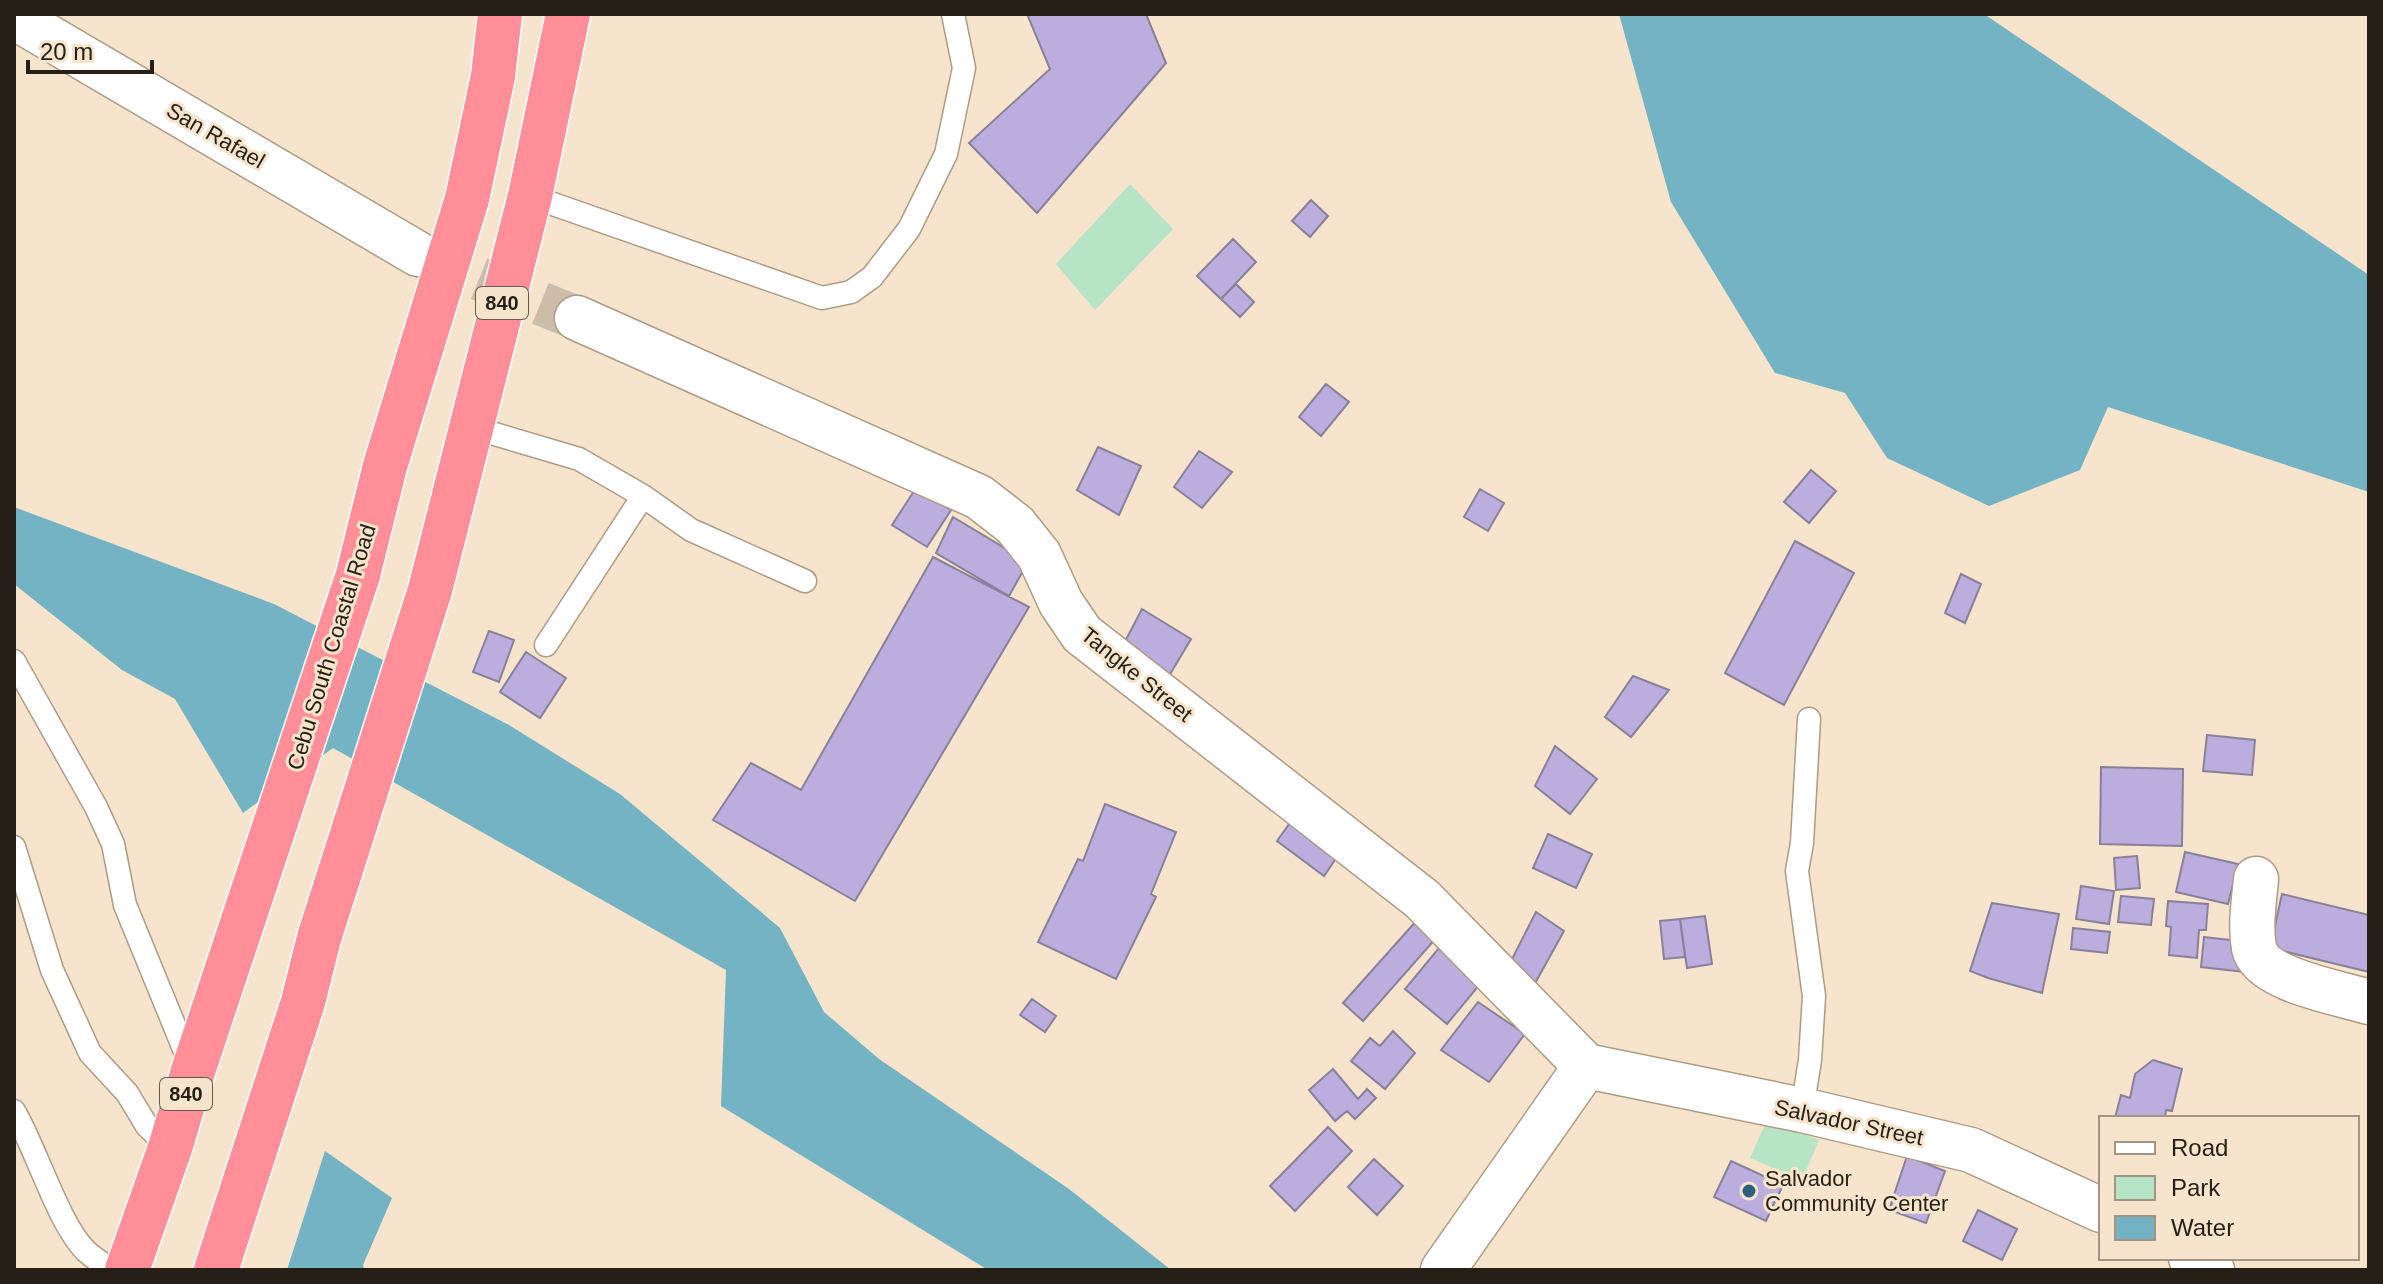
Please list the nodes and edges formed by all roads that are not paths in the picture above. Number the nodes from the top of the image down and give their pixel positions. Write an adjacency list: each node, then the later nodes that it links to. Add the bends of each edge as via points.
1 (500, 14): 18 (highway, Cebu South Coastal Road / 840, via 467,199 385,466 358,575)
2 (568, 14): 5 (highway, 840)
3 (953, 14): 5 (lane, via 964,68 946,154 909,229 872,277 851,292 822,298)
4 (14, 17): 6 (street, San Rafael)
5 (530, 196): 8 (highway, 840)
6 (418, 254)
7 (593, 326): 17 (street, Tangke Street, via 979,497 1015,525 1039,555 1082,634 1422,899)
8 (471, 427): 9 (lane, via 579,459); 26 (highway, 840, via 430,590)
9 (643, 496): 10 (lane, via 691,530); 11 (lane)
10 (805, 581)
11 (546, 645)
12 (14, 661): 18 (lane, via 113,844 125,905)
13 (1809, 719): 19 (lane, via 1797,871 1814,996)
14 (14, 847): 21 (lane, via 52,970 90,1053)
15 (2256, 879): 16 (street, via 2254,950 2263,966 2285,978)
16 (2369, 1002)
17 (1586, 1066): 19 (street, Salvador Street); 27 (street)
18 (193, 1071): 21 (highway, Cebu South Coastal Road / 840)
19 (1802, 1110): 22 (street, Salvador Street, via 1971,1150)
20 (14, 1111): 24 (lane, via 67,1222 85,1250)
21 (170, 1148): 25 (highway, Cebu South Coastal Road / 840)
22 (2099, 1209)
23 (2194, 1260): 28 (street)
24 (113, 1270)
25 (127, 1270)
26 (216, 1270)
27 (1443, 1270)
28 (2212, 1270)

